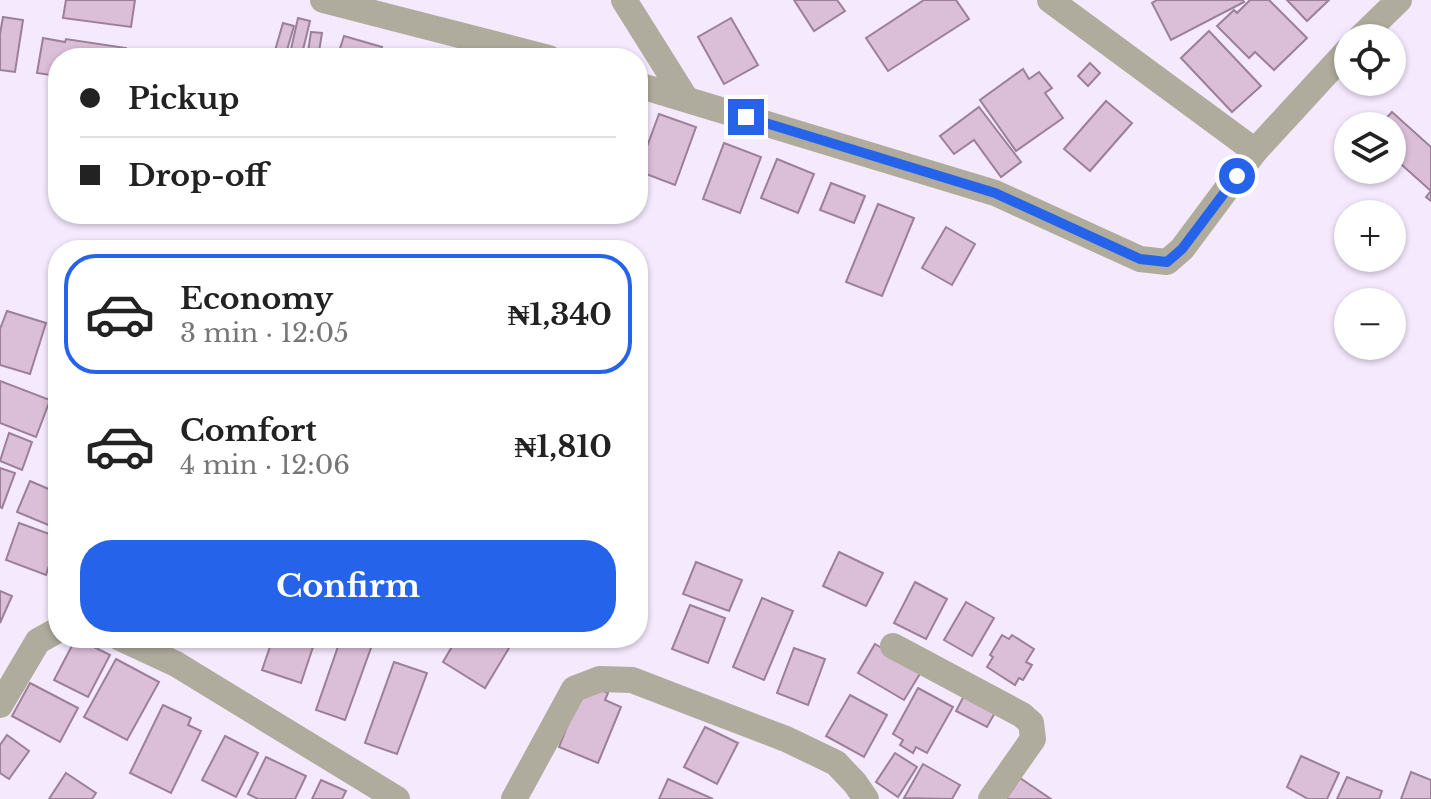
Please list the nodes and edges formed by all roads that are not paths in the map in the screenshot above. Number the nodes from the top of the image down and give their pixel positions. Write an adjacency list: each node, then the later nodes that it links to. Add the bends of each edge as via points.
1 (323, 0): 6 (street)
2 (624, 0): 9 (street)
3 (1050, 0): 10 (street)
4 (1399, 0): 5 (street)
5 (1374, 24)
6 (510, 48)
7 (1334, 65): 10 (street)
8 (648, 88): 9 (street)
9 (686, 99): 10 (street, via 995,193 1156,262 1167,262 1182,249)
10 (1255, 151)
11 (48, 636): 14 (street, via 38,641)
12 (893, 646): 18 (street, via 1031,723 1033,739)
13 (142, 648): 15 (street)
14 (0, 705)
15 (397, 799)
16 (514, 799): 17 (street, via 574,689 600,679 632,680 786,739 836,763)
17 (866, 799)
18 (991, 799)

